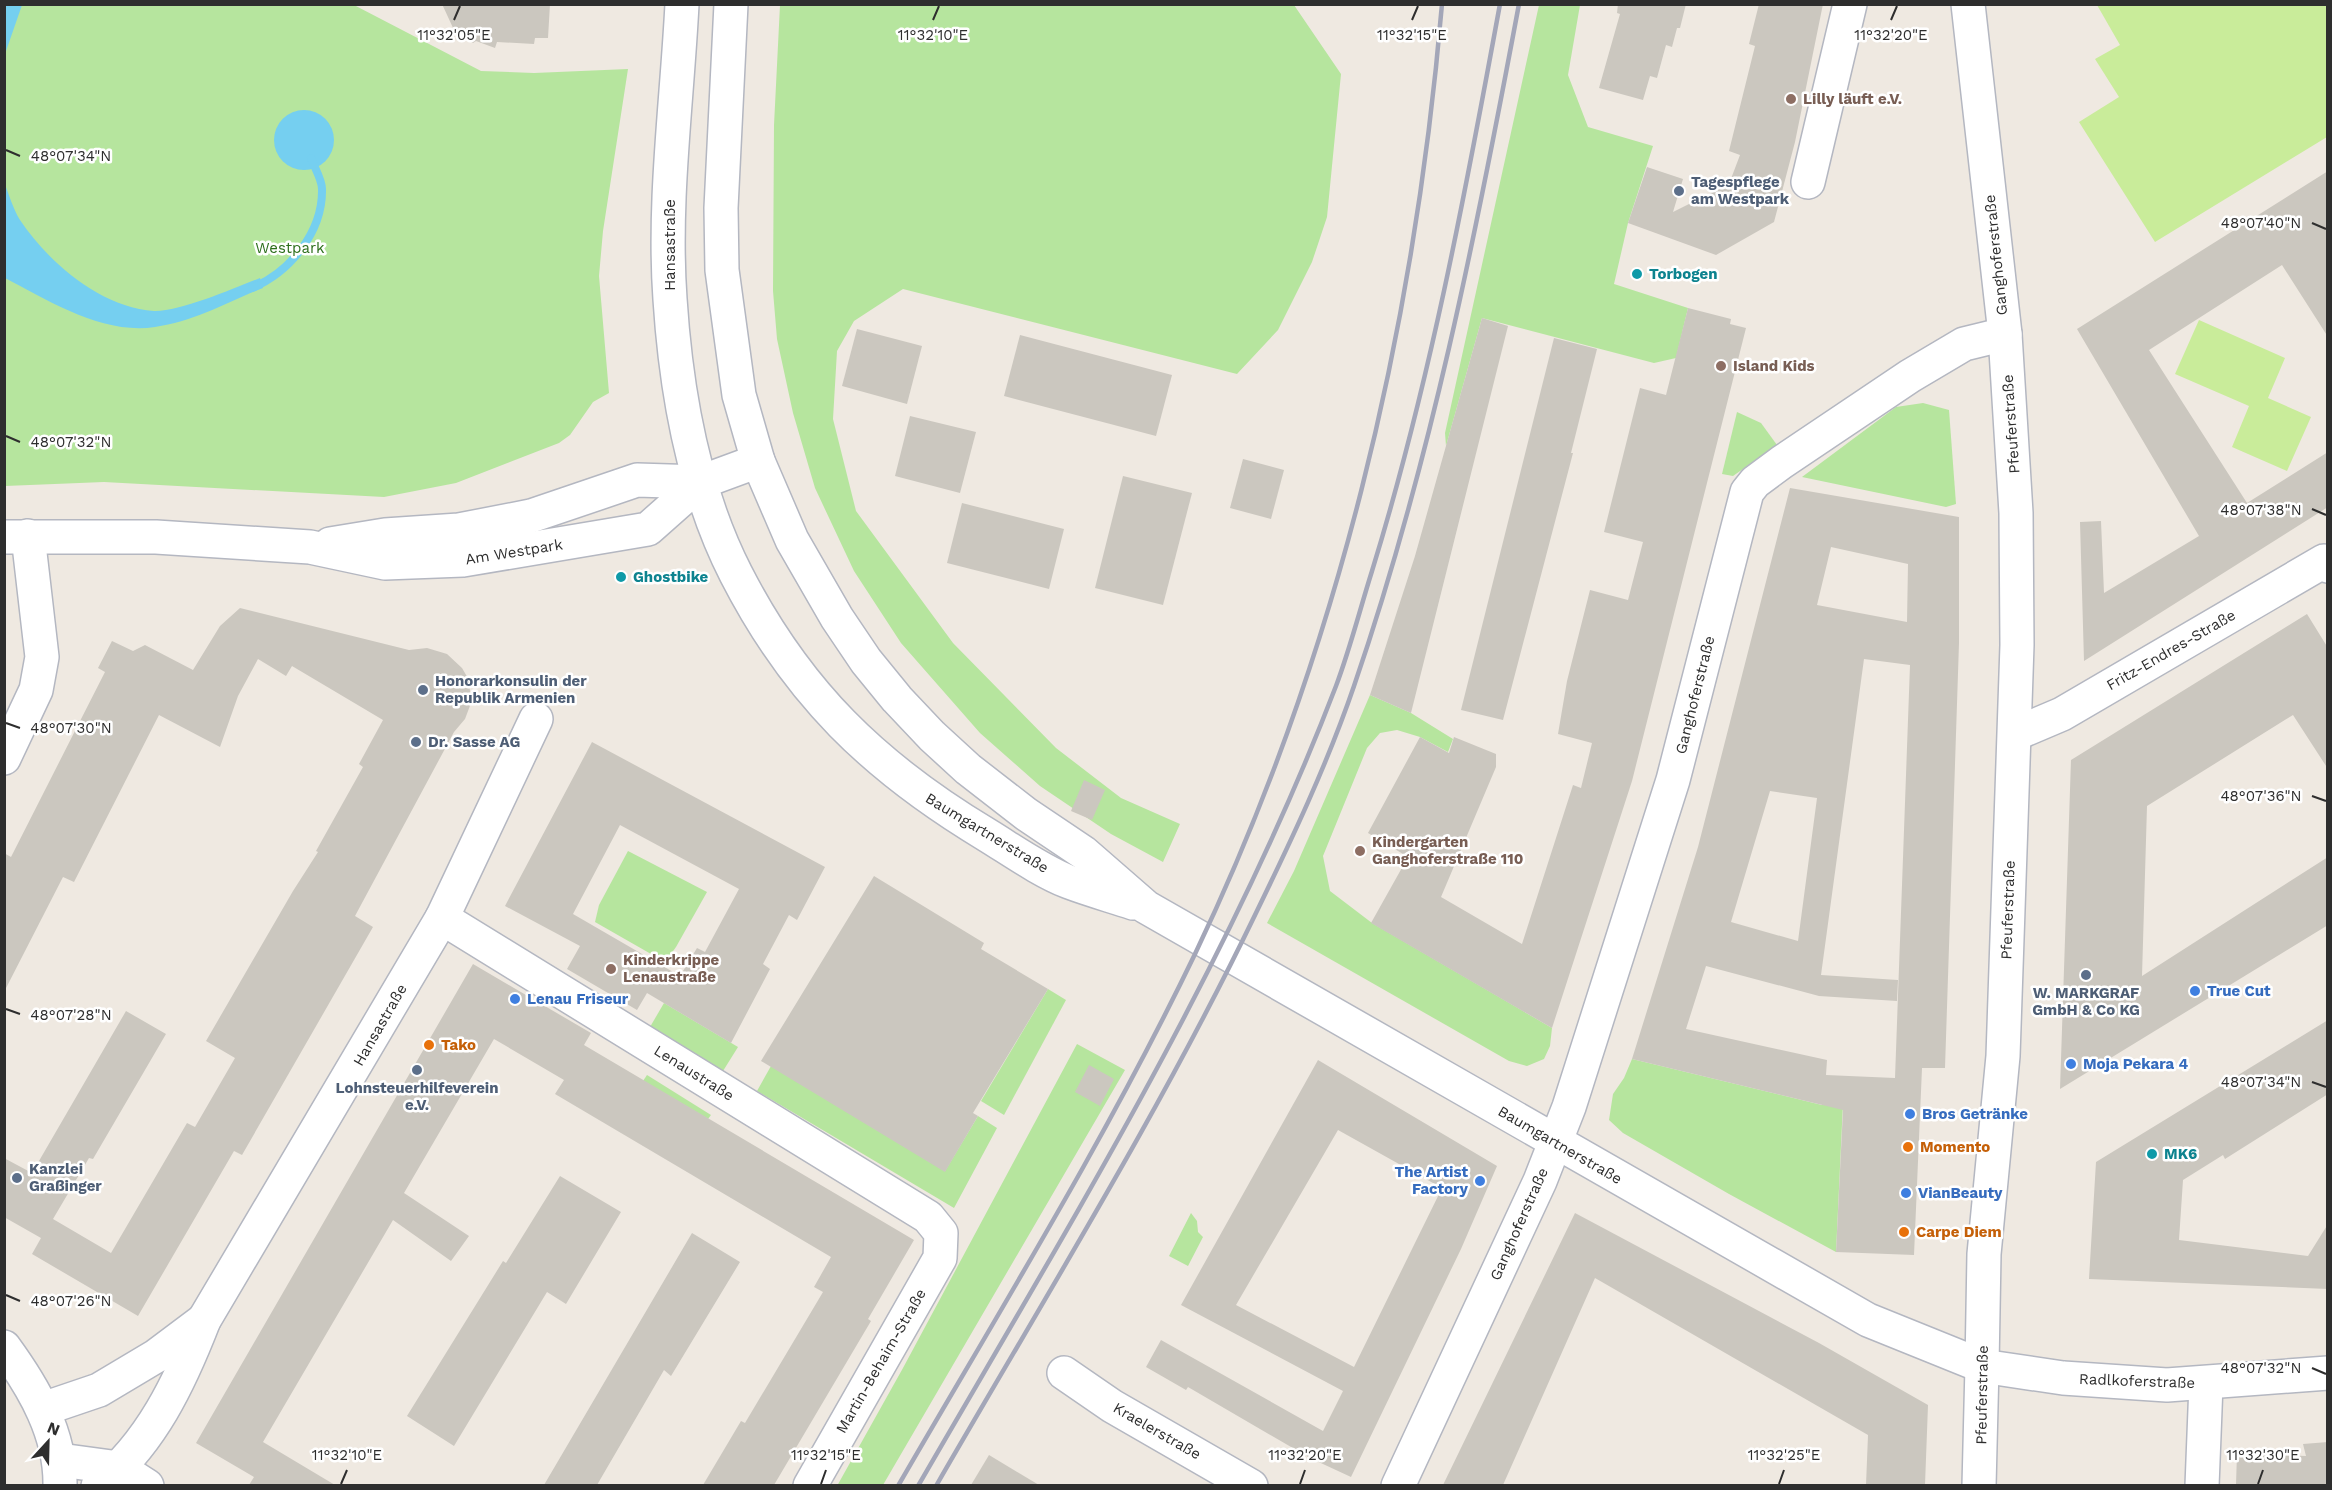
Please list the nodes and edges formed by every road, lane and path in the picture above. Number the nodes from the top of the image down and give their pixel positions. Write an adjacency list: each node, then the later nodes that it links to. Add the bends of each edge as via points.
1 (682, 4): 8 (street, Hansastraße, via 670,188 669,296 681,405)
2 (731, 4): 7 (street, via 721,208 722,270 739,395)
3 (1850, 4): 5 (street)
4 (1968, 4): 6 (street, Ganghoferstraße)
5 (1808, 182)
6 (2005, 334): 13 (street, Pfeuferstraße, via 2016,513); 17 (street, Ganghoferstraße, via 1964,344 1910,376 1798,451 1747,492 1673,780)
7 (758, 461): 8 (street, Am Westpark); 15 (street, Baumgartnerstraße, via 805,566 843,627 897,699 968,769 1084,853)
8 (701, 482): 10 (street, Am Westpark, via 637,480 520,518 459,530 385,535); 10 (street, Am Westpark, via 648,529 513,554 463,561 386,563); 15 (street, Baumgartnerstraße, via 735,572 758,612 819,701 873,756 934,803 1067,881)
9 (16, 536): 10 (street, Am Westpark, via 156,537); 14 (street, via 42,657 36,690)
10 (310, 547)
11 (2326, 563): 13 (street, Fritz-Endres-Straße, via 2062,714)
12 (536, 719): 16 (street, Hansastraße)
13 (2015, 735): 21 (street, Pfeuferstraße, via 2003,1056 1984,1254)
14 (4, 758)
15 (1146, 907): 17 (street, Baumgartnerstraße)
16 (442, 918): 18 (street, Lenaustraße, via 928,1217); 19 (street, Hansastraße)
17 (1555, 1143): 21 (street, Baumgartnerstraße, via 1858,1315); 31 (street, Ganghoferstraße)
18 (941, 1233): 29 (street, Martin-Behaim-Straße, via 940,1258)
19 (204, 1320): 25 (street, Hansastraße, via 156,1356 99,1390); 27 (street, Hansastraße, via 175,1386 142,1443)
20 (4, 1347): 25 (street)
21 (1982, 1366): 24 (street, Radlkoferstraße, via 2090,1381); 32 (street, Pfeuferstraße)
22 (1064, 1373): 30 (street, Kraelerstraße, via 1112,1406)
23 (2328, 1373): 24 (street, Radlkoferstraße)
24 (2206, 1384): 33 (street)
25 (43, 1409): 26 (street)
26 (60, 1473): 27 (street)
27 (109, 1477): 28 (street)
28 (147, 1485)
29 (810, 1485)
30 (1251, 1485)
31 (1398, 1485)
32 (1979, 1485)
33 (2202, 1485)

